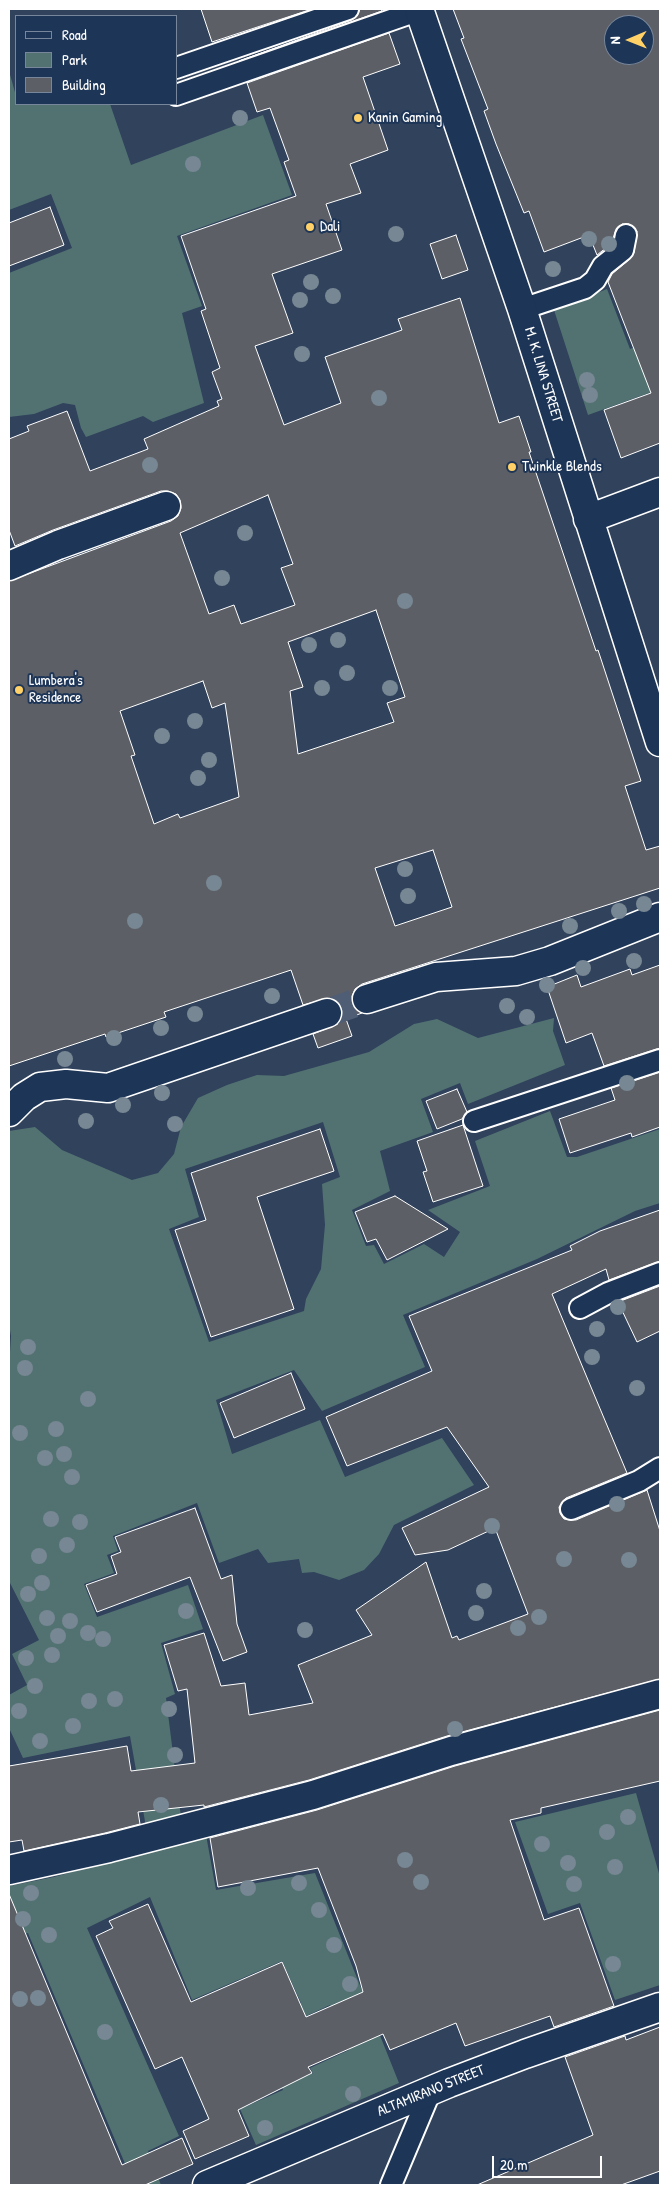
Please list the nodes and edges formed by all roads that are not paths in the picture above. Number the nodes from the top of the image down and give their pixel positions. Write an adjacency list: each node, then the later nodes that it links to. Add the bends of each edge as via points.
1 (348, 9): 3 (lane)
2 (420, 9): 4 (lane); 6 (street, M. K. LINA STREET)
3 (178, 67)
4 (178, 94)
5 (626, 235): 6 (lane, via 623,250 603,266 595,280 585,288)
6 (522, 309): 9 (street, M. K. LINA STREET)
7 (660, 492): 9 (street)
8 (166, 506): 10 (street)
9 (588, 520): 11 (street, M. K. LINA STREET)
10 (9, 566)
11 (660, 742)
12 (660, 917): 13 (street, via 550,961 516,970 436,977)
13 (367, 999)
14 (327, 1013): 16 (street, via 108,1088 66,1084 40,1087)
15 (660, 1060): 17 (lane)
16 (9, 1112)
17 (474, 1121)
18 (660, 1273): 19 (lane, via 608,1293)
19 (580, 1308)
20 (660, 1468): 21 (lane, via 639,1481)
21 (571, 1508)
22 (660, 1694): 23 (street, via 451,1751 313,1795 125,1844)
23 (9, 1870)
24 (660, 2007): 25 (street, ALTAMIRANO STREET)
25 (431, 2090): 26 (street, ALTAMIRANO STREET); 27 (lane)
26 (207, 2185)
27 (391, 2185)

